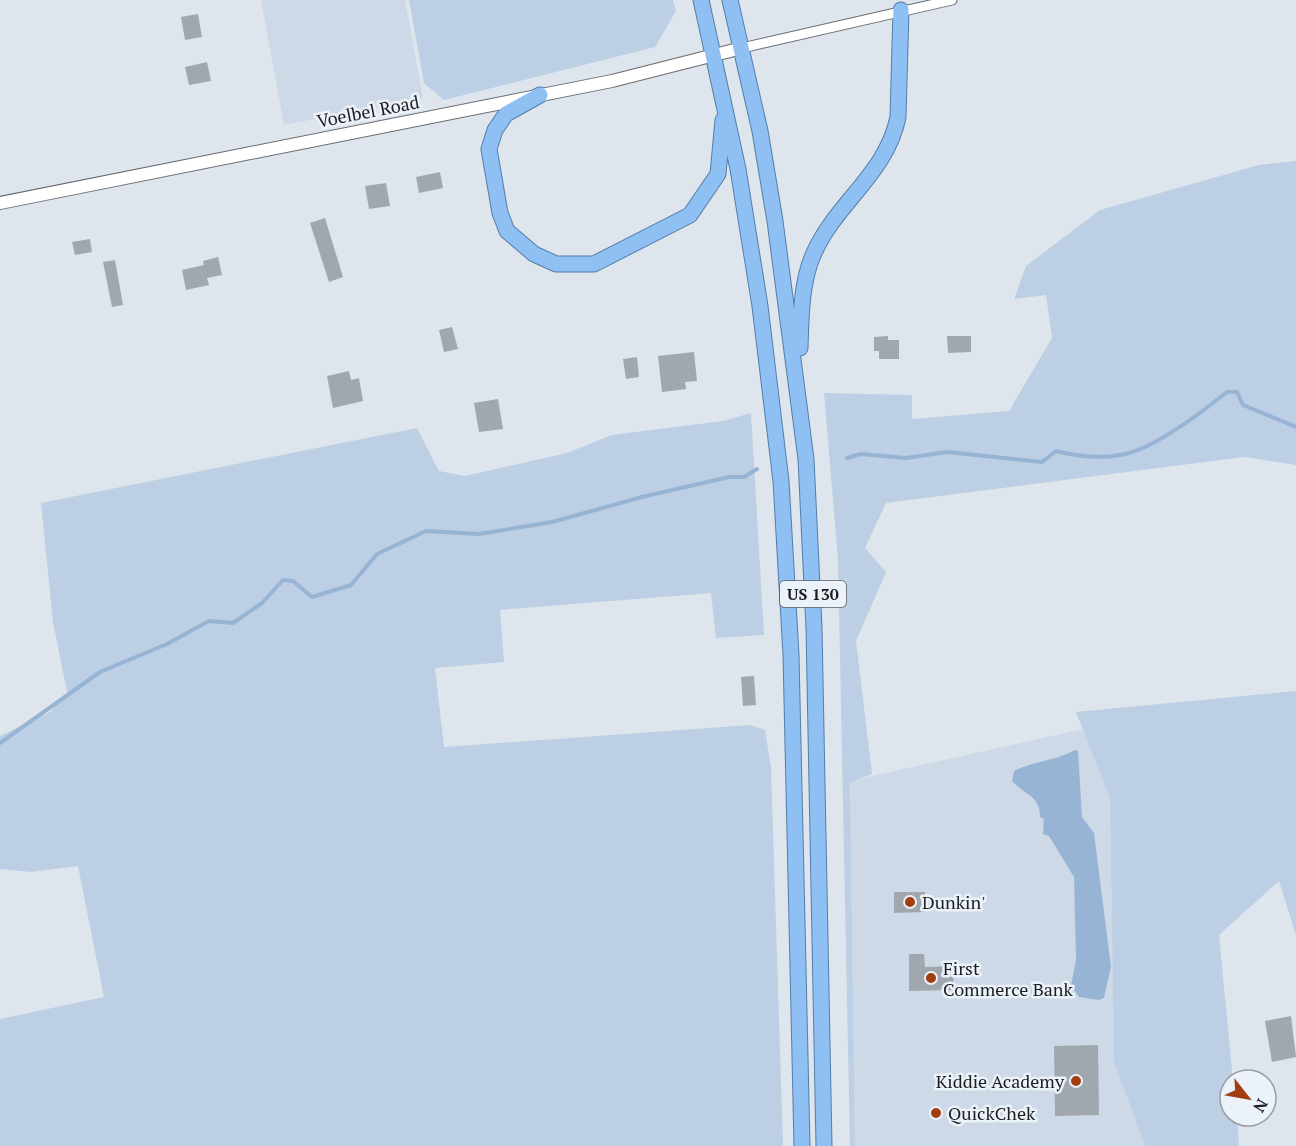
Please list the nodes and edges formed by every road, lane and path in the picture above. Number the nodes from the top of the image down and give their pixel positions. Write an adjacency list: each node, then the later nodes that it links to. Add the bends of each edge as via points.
1 (701, 0): 6 (highway, US 130)
2 (730, 0): 5 (highway, US 130)
3 (952, 0): 4 (street)
4 (901, 5): 5 (street); 10 (highway, via 898,117 894,134 883,158 820,242 811,260 801,322)
5 (742, 48): 6 (street, Voelbel Road); 10 (highway, US 130, via 775,221)
6 (715, 55): 7 (street, Voelbel Road); 8 (highway, US 130)
7 (540, 95): 8 (highway, via 506,114 489,149 507,231 534,254 556,264 594,264 690,215 718,174); 9 (street, Voelbel Road)
8 (725, 105): 11 (highway, US 130, via 760,306 784,522 791,655)
9 (0, 203)
10 (799, 396): 12 (highway, US 130, via 814,628)
11 (802, 1146)
12 (824, 1146)

